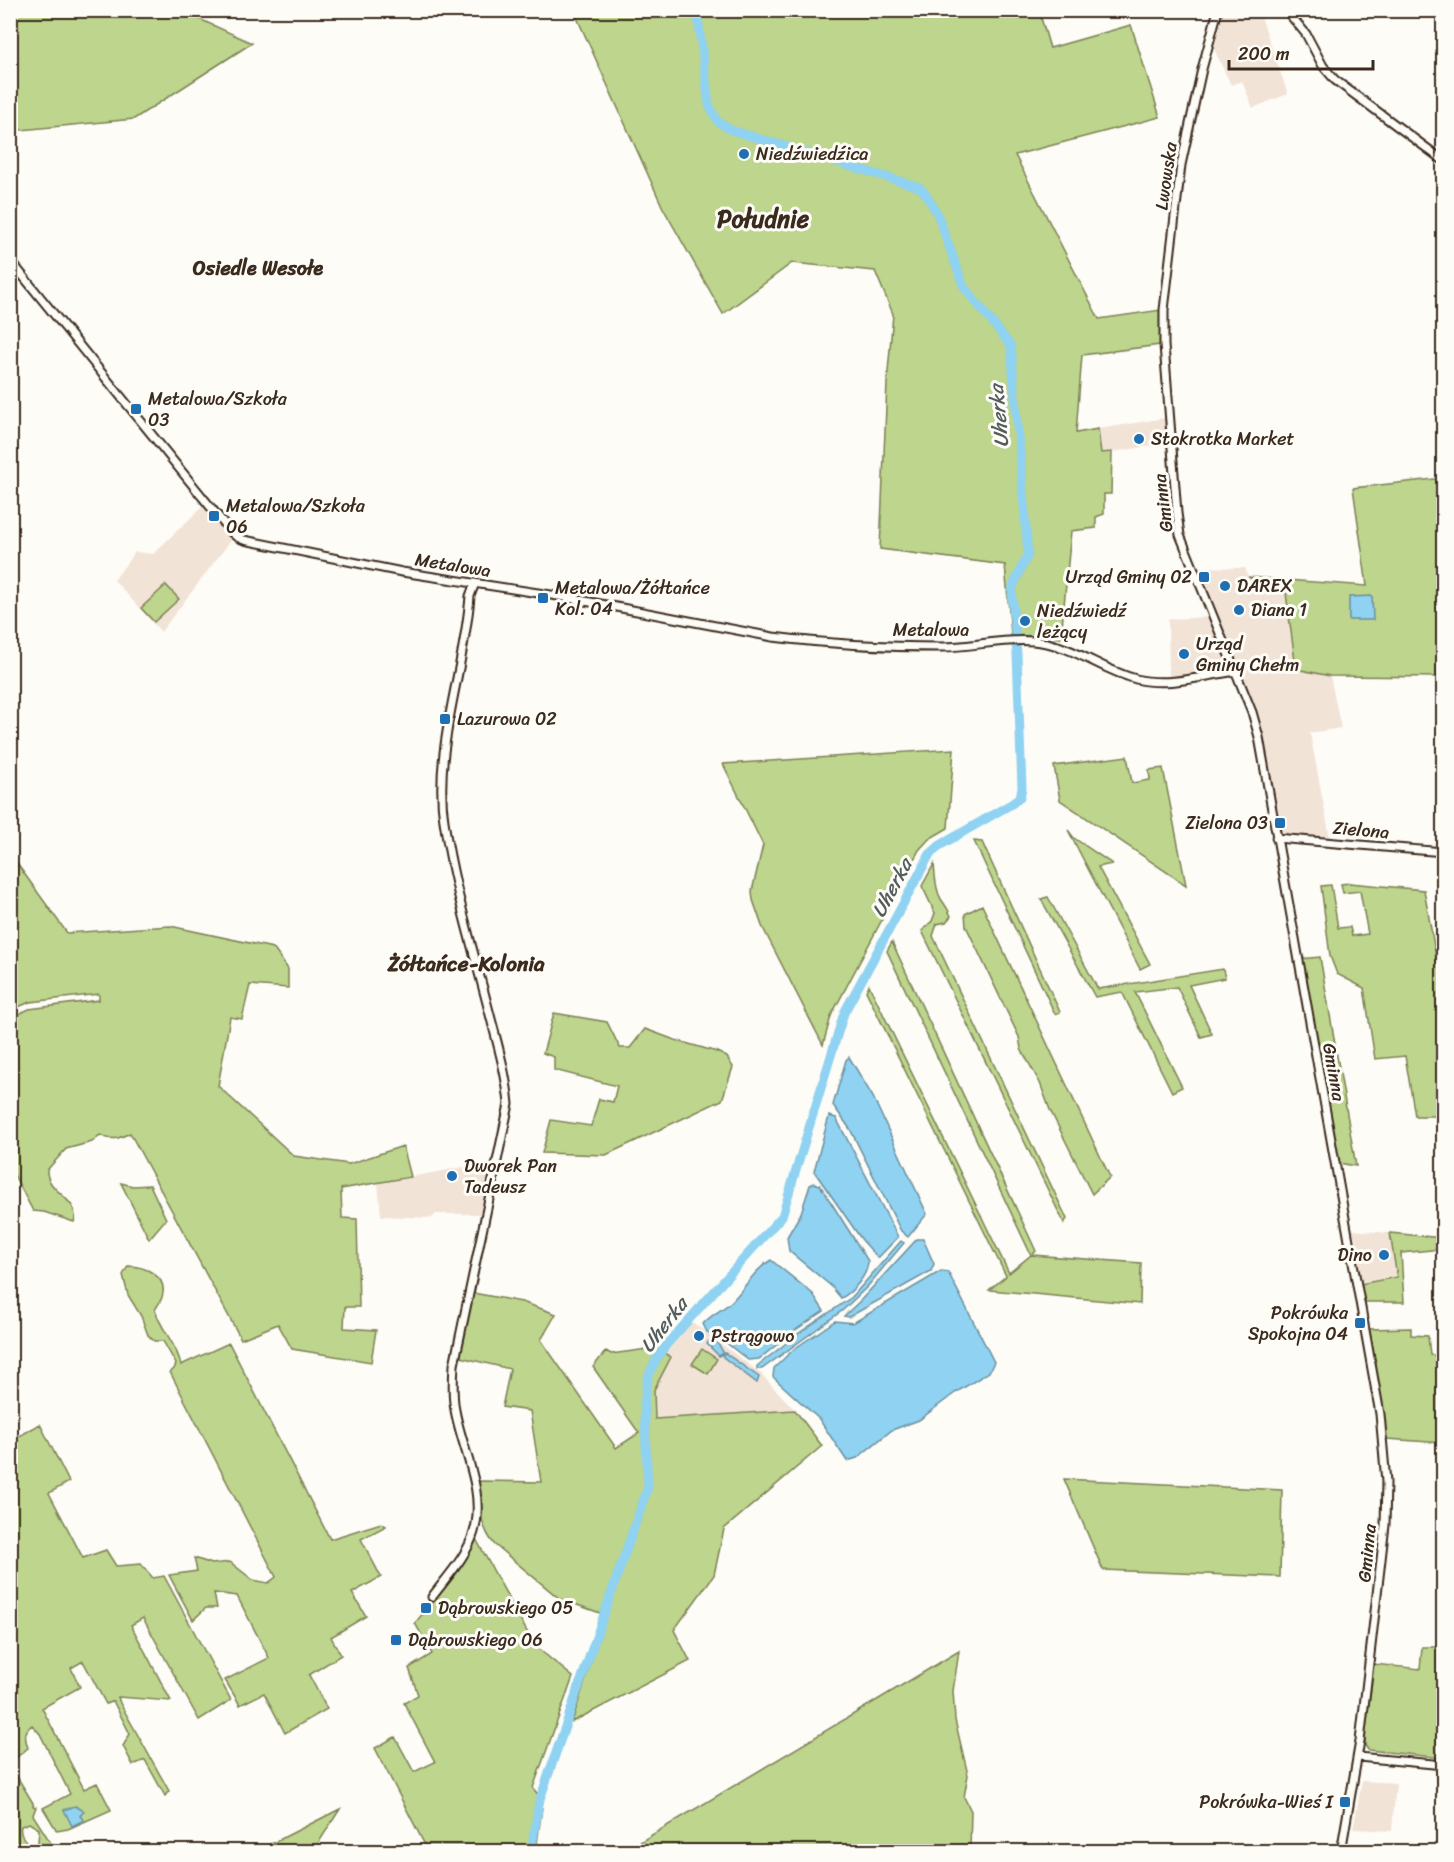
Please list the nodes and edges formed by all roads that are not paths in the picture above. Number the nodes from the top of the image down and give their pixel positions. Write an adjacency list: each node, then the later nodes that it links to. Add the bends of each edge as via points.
1 (1213, 10): 4 (street, Lwowska)
2 (1218, 10): 4 (street, Lwowska)
3 (1286, 10): 5 (street, via 1335,80)
4 (1208, 49): 7 (street, Lwowska, via 1181,165)
5 (1443, 161)
6 (10, 260): 8 (street, Metalowa, via 237,537)
7 (1164, 310): 13 (street, Gminna, via 1180,535)
8 (460, 581): 9 (street, Metalowa); 12 (street)
9 (475, 583): 10 (street, Metalowa); 11 (street); 12 (street)
10 (489, 585): 11 (street); 13 (street, Metalowa, via 788,639 943,647 1021,640 1058,644 1145,681)
11 (477, 591): 12 (street)
12 (470, 600): 16 (street, via 442,774 443,820 505,1070 509,1104 454,1365 453,1396 475,1489 477,1516 467,1549)
13 (1236, 671): 14 (street, Gminna, via 1259,737)
14 (1276, 838): 15 (street, Zielona); 17 (street, Gminna, via 1385,1450 1386,1515)
15 (1443, 852)
16 (432, 1597)
17 (1358, 1757): 18 (street); 19 (street, Gminna)
18 (1443, 1765)
19 (1341, 1851)

